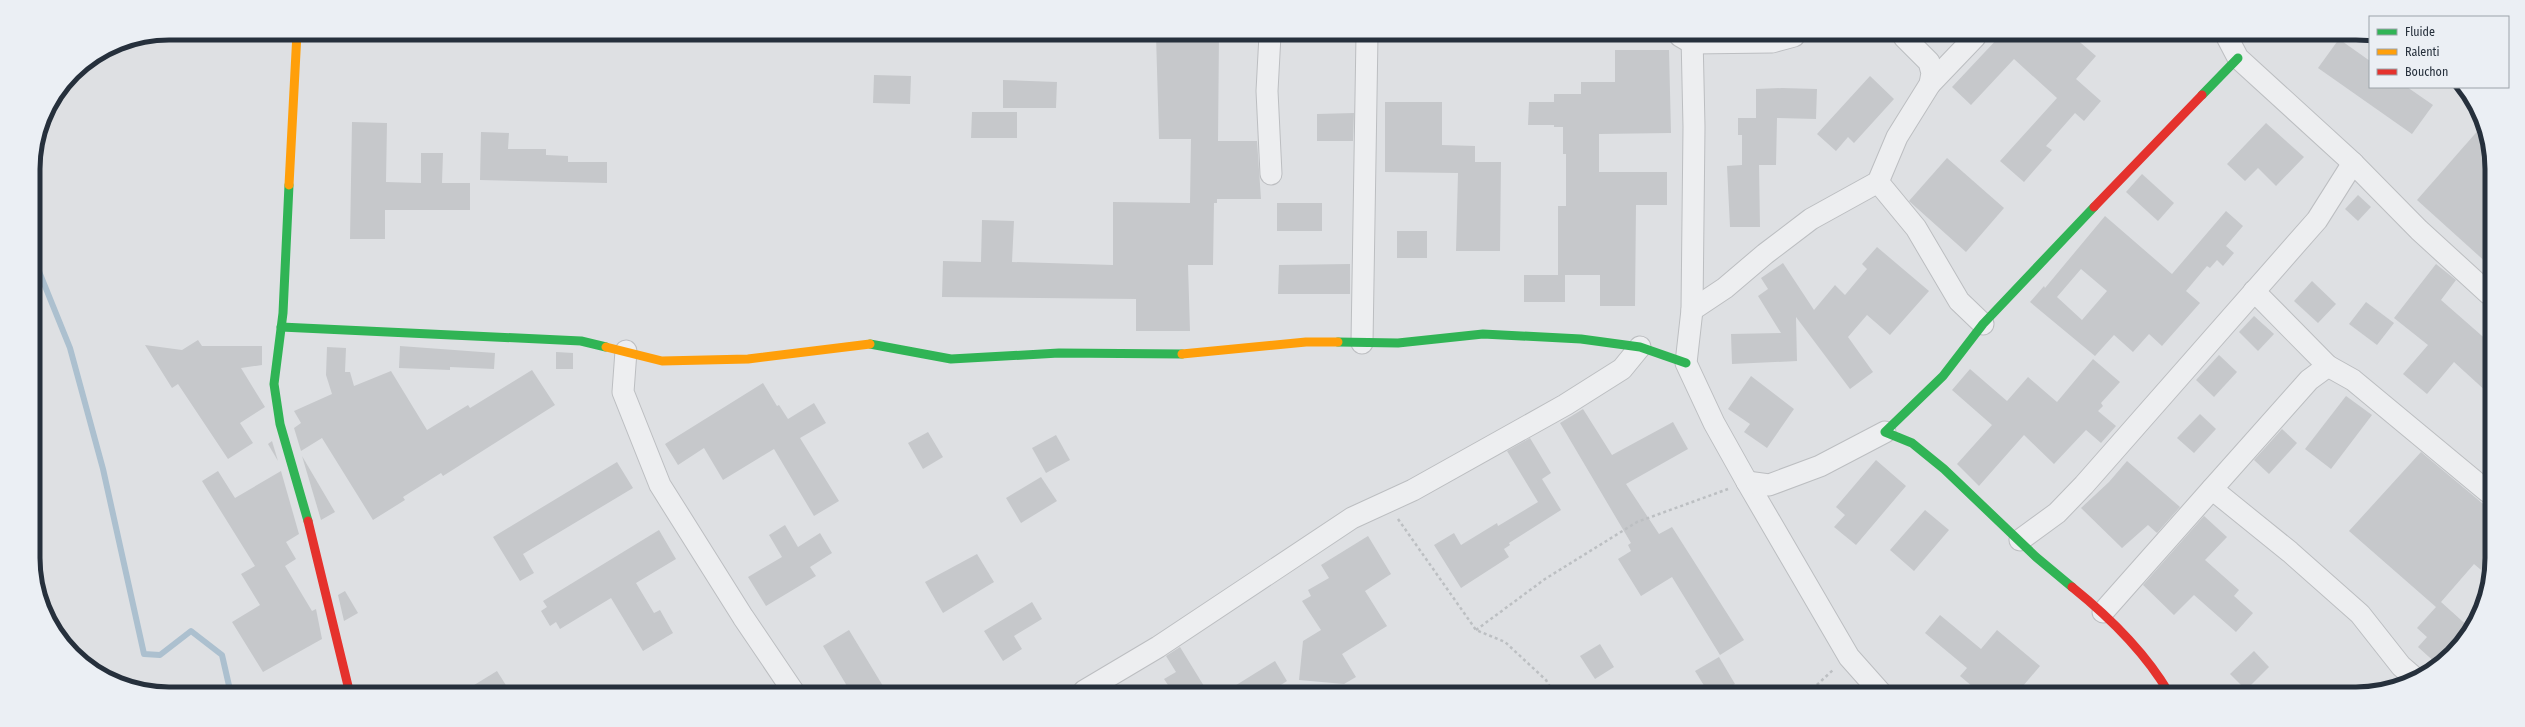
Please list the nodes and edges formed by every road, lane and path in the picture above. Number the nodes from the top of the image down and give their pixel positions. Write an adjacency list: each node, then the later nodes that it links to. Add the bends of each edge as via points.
1 (297, 40): 19 (street)
2 (1270, 40): 13 (street, via 1267,92)
3 (1367, 40): 20 (street)
4 (1688, 40): 17 (street, via 1694,127)
5 (1730, 40): 6 (street)
6 (1779, 40)
7 (1907, 40): 11 (street, via 1929,62 1932,74)
8 (1972, 40): 11 (street)
9 (2229, 40): 10 (street)
10 (2238, 58): 12 (street); 18 (street)
11 (1930, 84): 14 (street, via 1897,137)
12 (2353, 163): 15 (street, via 2419,230); 16 (street, via 2317,220)
13 (1271, 174)
14 (1878, 182): 17 (street, via 1811,219 1725,288); 18 (street, via 1916,228 1958,301)
15 (2485, 290)
16 (2254, 291): 24 (street); 30 (street, via 2084,485 2057,512)
17 (1692, 310): 23 (street)
18 (1983, 324): 25 (street, via 1943,376)
19 (281, 327): 22 (street, via 580,341); 35 (street, via 274,384 280,424 314,542)
20 (1362, 343): 21 (street, via 1398,343 1483,334 1581,340); 22 (street, via 1306,342 1175,355 1058,353 951,359 875,343 748,359 662,361)
21 (1640, 347): 23 (street); 29 (street, via 1622,369 1565,405)
22 (626, 351): 36 (street, via 623,392 660,485)
23 (1686, 363): 26 (street, via 1714,423)
24 (2328, 366): 27 (street, via 2308,380); 28 (street, via 2353,380)
25 (1885, 432): 26 (street, via 1820,466 1769,485); 30 (street, via 1912,443)
26 (1747, 482): 32 (path, via 1638,522 1545,579); 33 (street)
27 (2212, 489): 31 (street); 34 (street, via 2290,552 2360,614 2401,666)
28 (2485, 490)
29 (1387, 502): 32 (path, via 1412,542); 37 (street, via 1352,518 1158,647)
30 (2020, 540): 31 (street, via 2036,557)
31 (2103, 612): 41 (street)
32 (1476, 630): 38 (path, via 1505,642 1546,680)
33 (1849, 657): 39 (path); 40 (street)
34 (2412, 675)
35 (348, 687)
36 (790, 687)
37 (1091, 687)
38 (1550, 687)
39 (1815, 687)
40 (1876, 687)
41 (2165, 687)

